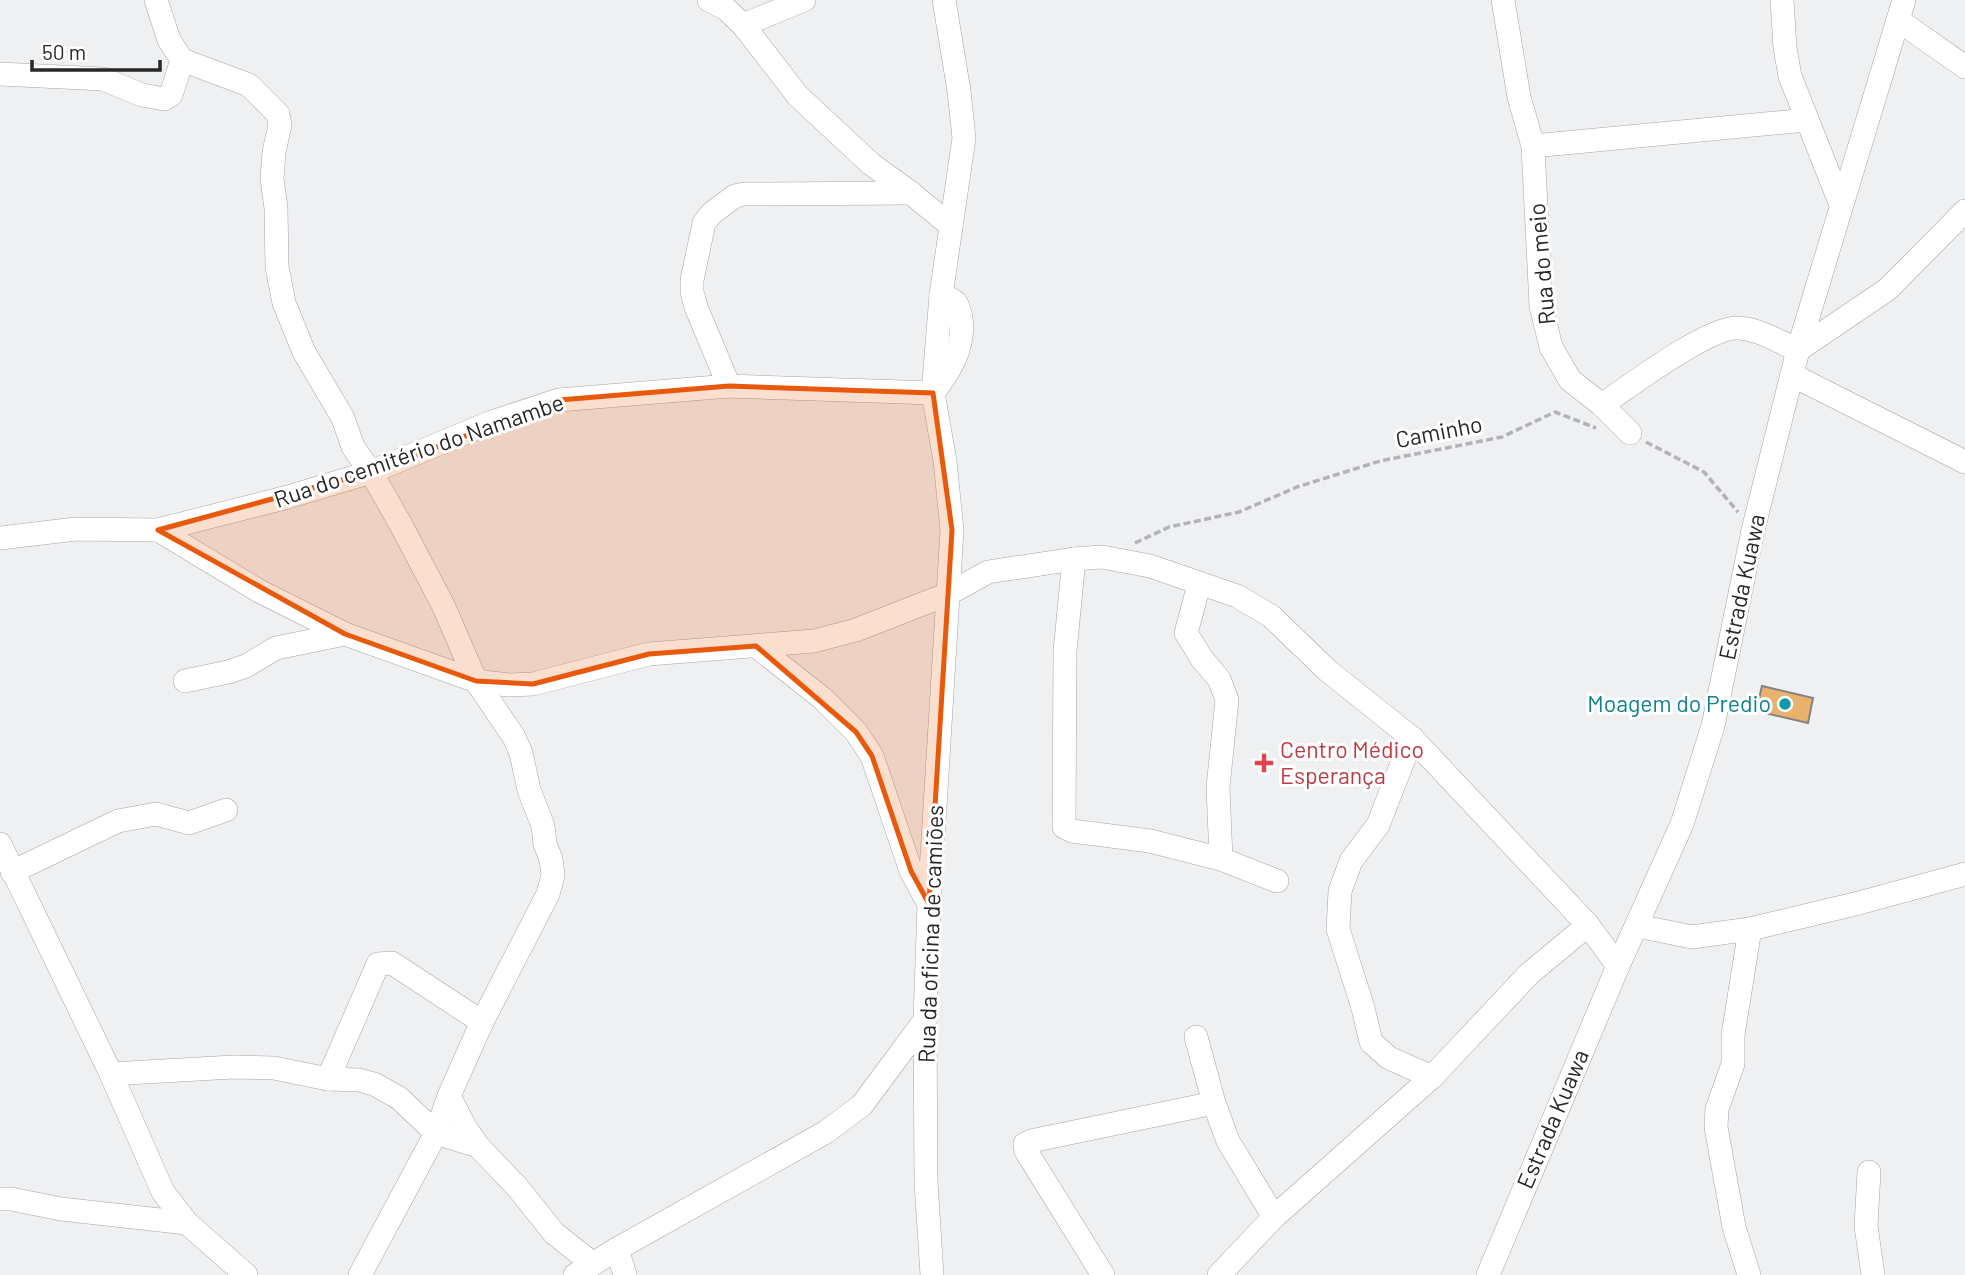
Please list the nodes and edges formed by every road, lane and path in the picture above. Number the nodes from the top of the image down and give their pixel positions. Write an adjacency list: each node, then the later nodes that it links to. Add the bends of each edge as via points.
1 (156, 0): 9 (street, via 169,40)
2 (709, 0): 8 (street)
3 (804, 0): 8 (street)
4 (944, 0): 17 (street, Rua da oficina de camiões, via 964,138)
5 (1503, 0): 13 (street, Rua do meio, via 1519,97)
6 (1782, 0): 12 (street, via 1790,76)
7 (1901, 10): 10 (street); 15 (street, Estrada Kuawa)
8 (743, 25): 14 (street, via 799,96 871,164)
9 (182, 60): 11 (street, via 171,95 164,99 103,79); 26 (street, via 249,85 278,114 272,179 284,303 304,352 343,418 353,447)
10 (1965, 67)
11 (0, 74)
12 (1807, 120): 13 (street); 15 (street)
13 (1533, 146): 22 (street, Rua do meio, via 1541,306 1551,347 1570,380)
14 (911, 193): 17 (street); 20 (street, via 744,194 712,213 704,223 692,292)
15 (1841, 205): 18 (street, Estrada Kuawa)
16 (1965, 211): 18 (street, via 1888,289)
17 (951, 226): 21 (street, Rua da oficina de camiões)
18 (1798, 350): 19 (street, Estrada Kuawa); 22 (street, via 1748,328 1733,327 1696,343)
19 (1792, 375): 25 (street); 28 (street, Estrada Kuawa)
20 (729, 386): 21 (street, Rua do cemitério do Namambe); 26 (street, Rua do cemitério do Namambe, via 559,400)
21 (933, 393): 33 (street, Rua da oficina de camiões, via 952,530)
22 (1602, 405): 24 (street, Rua do meio)
23 (1600, 430): 30 (path, Caminho, via 1555,412 1502,437 1380,461 1297,487 1239,512 1169,527)
24 (1630, 433): 28 (path, via 1704,472)
25 (1965, 462)
26 (371, 472): 27 (street, Rua do cemitério do Namambe); 37 (street, via 443,605)
27 (158, 530): 29 (street, Rua do cemitério do Namambe, via 76,530); 34 (street, via 259,591)
28 (1753, 530): 47 (street, Estrada Kuawa, via 1713,726 1682,824)
29 (0, 538)
30 (1102, 557): 31 (street); 32 (street, via 1150,566)
31 (1074, 559): 33 (street, via 988,572); 41 (street, via 1065,651 1063,827 1150,841)
32 (1199, 585): 38 (street, via 1237,596 1271,616 1326,670); 41 (street, via 1186,633 1219,679 1227,699 1218,787)
33 (948, 594): 35 (street, via 856,630 814,641); 45 (street, Rua da oficina de camiões)
34 (345, 634): 36 (street, via 276,648 237,669); 37 (street)
35 (756, 646): 37 (street, via 649,654 533,684); 45 (street, via 822,698 856,732 872,756 911,871)
36 (185, 681)
37 (476, 681): 51 (street, via 522,753 553,875 548,894)
38 (1412, 738): 46 (street); 54 (street, via 1378,825 1351,861 1340,891 1338,929 1371,1042 1389,1058)
39 (226, 810): 42 (street, via 189,823 156,814 127,819)
40 (0, 844): 42 (street)
41 (1221, 859): 44 (street)
42 (12, 872): 53 (street)
43 (1965, 874): 48 (street)
44 (1277, 881)
45 (929, 904): 50 (street, Rua da oficina de camiões)
46 (1588, 925): 49 (street); 54 (street, via 1529,974)
47 (1638, 926): 48 (street, via 1692,937); 49 (street, Estrada Kuawa)
48 (1750, 929): 73 (street, via 1733,1035 1733,1064 1717,1109 1716,1126 1734,1227)
49 (1618, 966): 72 (street, Estrada Kuawa)
50 (925, 1020): 64 (street, via 862,1105 835,1125); 69 (street, Rua da oficina de camiões)
51 (482, 1022): 55 (street, via 392,963 378,964); 56 (street)
52 (1196, 1037): 57 (street)
53 (111, 1074): 55 (street, via 233,1067 274,1068); 63 (street, via 163,1192)
54 (1432, 1076): 62 (street)
55 (328, 1079): 58 (street, via 374,1084 399,1098)
56 (449, 1096): 58 (street); 59 (street)
57 (1214, 1103): 62 (street, via 1228,1141); 70 (street, via 1026,1144 1026,1151)
58 (436, 1133): 59 (street); 67 (street)
59 (478, 1146): 65 (street)
60 (1869, 1172): 74 (street, via 1866,1226)
61 (0, 1199): 63 (street)
62 (1274, 1217): 71 (street)
63 (187, 1223): 66 (street)
64 (617, 1249): 65 (street); 68 (street)
65 (584, 1269)
66 (246, 1275)
67 (360, 1275)
68 (625, 1275)
69 (932, 1275)
70 (1103, 1275)
71 (1219, 1275)
72 (1488, 1275)
73 (1749, 1275)
74 (1873, 1275)

